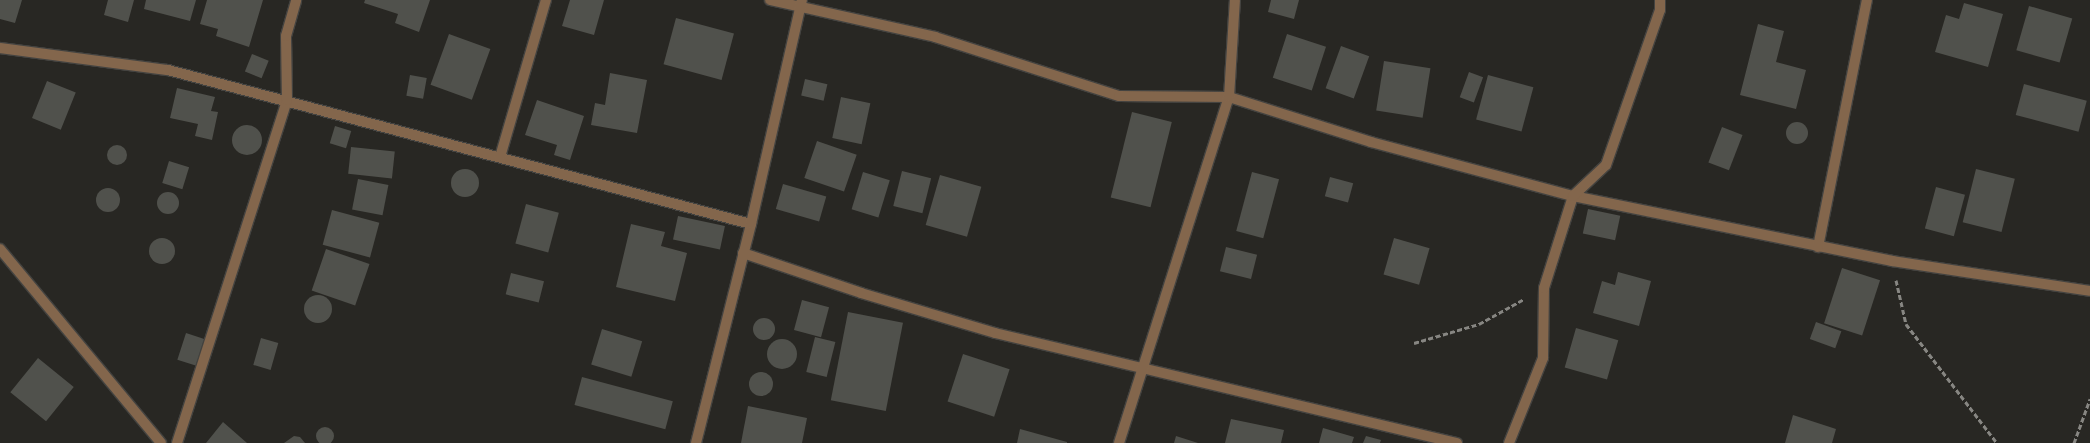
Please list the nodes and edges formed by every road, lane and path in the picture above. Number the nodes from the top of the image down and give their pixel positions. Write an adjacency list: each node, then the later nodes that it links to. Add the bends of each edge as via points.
1 (296, 0): 10 (street, via 286,36)
2 (546, 0): 11 (street)
3 (770, 0): 7 (street)
4 (1235, 0): 9 (street)
5 (1660, 0): 12 (street, via 1660,10 1606,165)
6 (1867, 0): 14 (street)
7 (801, 4): 9 (street, via 935,37 1119,96); 13 (street)
8 (0, 48): 10 (street, via 168,70)
9 (1228, 97): 12 (street, via 1371,142); 21 (street)
10 (287, 100): 11 (street); 24 (street)
11 (500, 158): 13 (street)
12 (1573, 196): 14 (street); 18 (street)
13 (751, 224): 16 (street)
14 (1818, 247): 17 (street)
15 (0, 249): 23 (street)
16 (743, 252): 21 (street, via 861,293 995,333); 25 (street)
17 (1892, 261): 19 (street); 29 (path, via 1906,324)
18 (1544, 288): 20 (path, via 1479,324); 28 (street, via 1543,358)
19 (2090, 291)
20 (1414, 343)
21 (1142, 368): 26 (street); 27 (street)
22 (2090, 399): 30 (path)
23 (162, 443)
24 (177, 443)
25 (696, 443)
26 (1119, 443)
27 (1457, 443)
28 (1509, 443)
29 (1997, 443)
30 (2074, 443)

